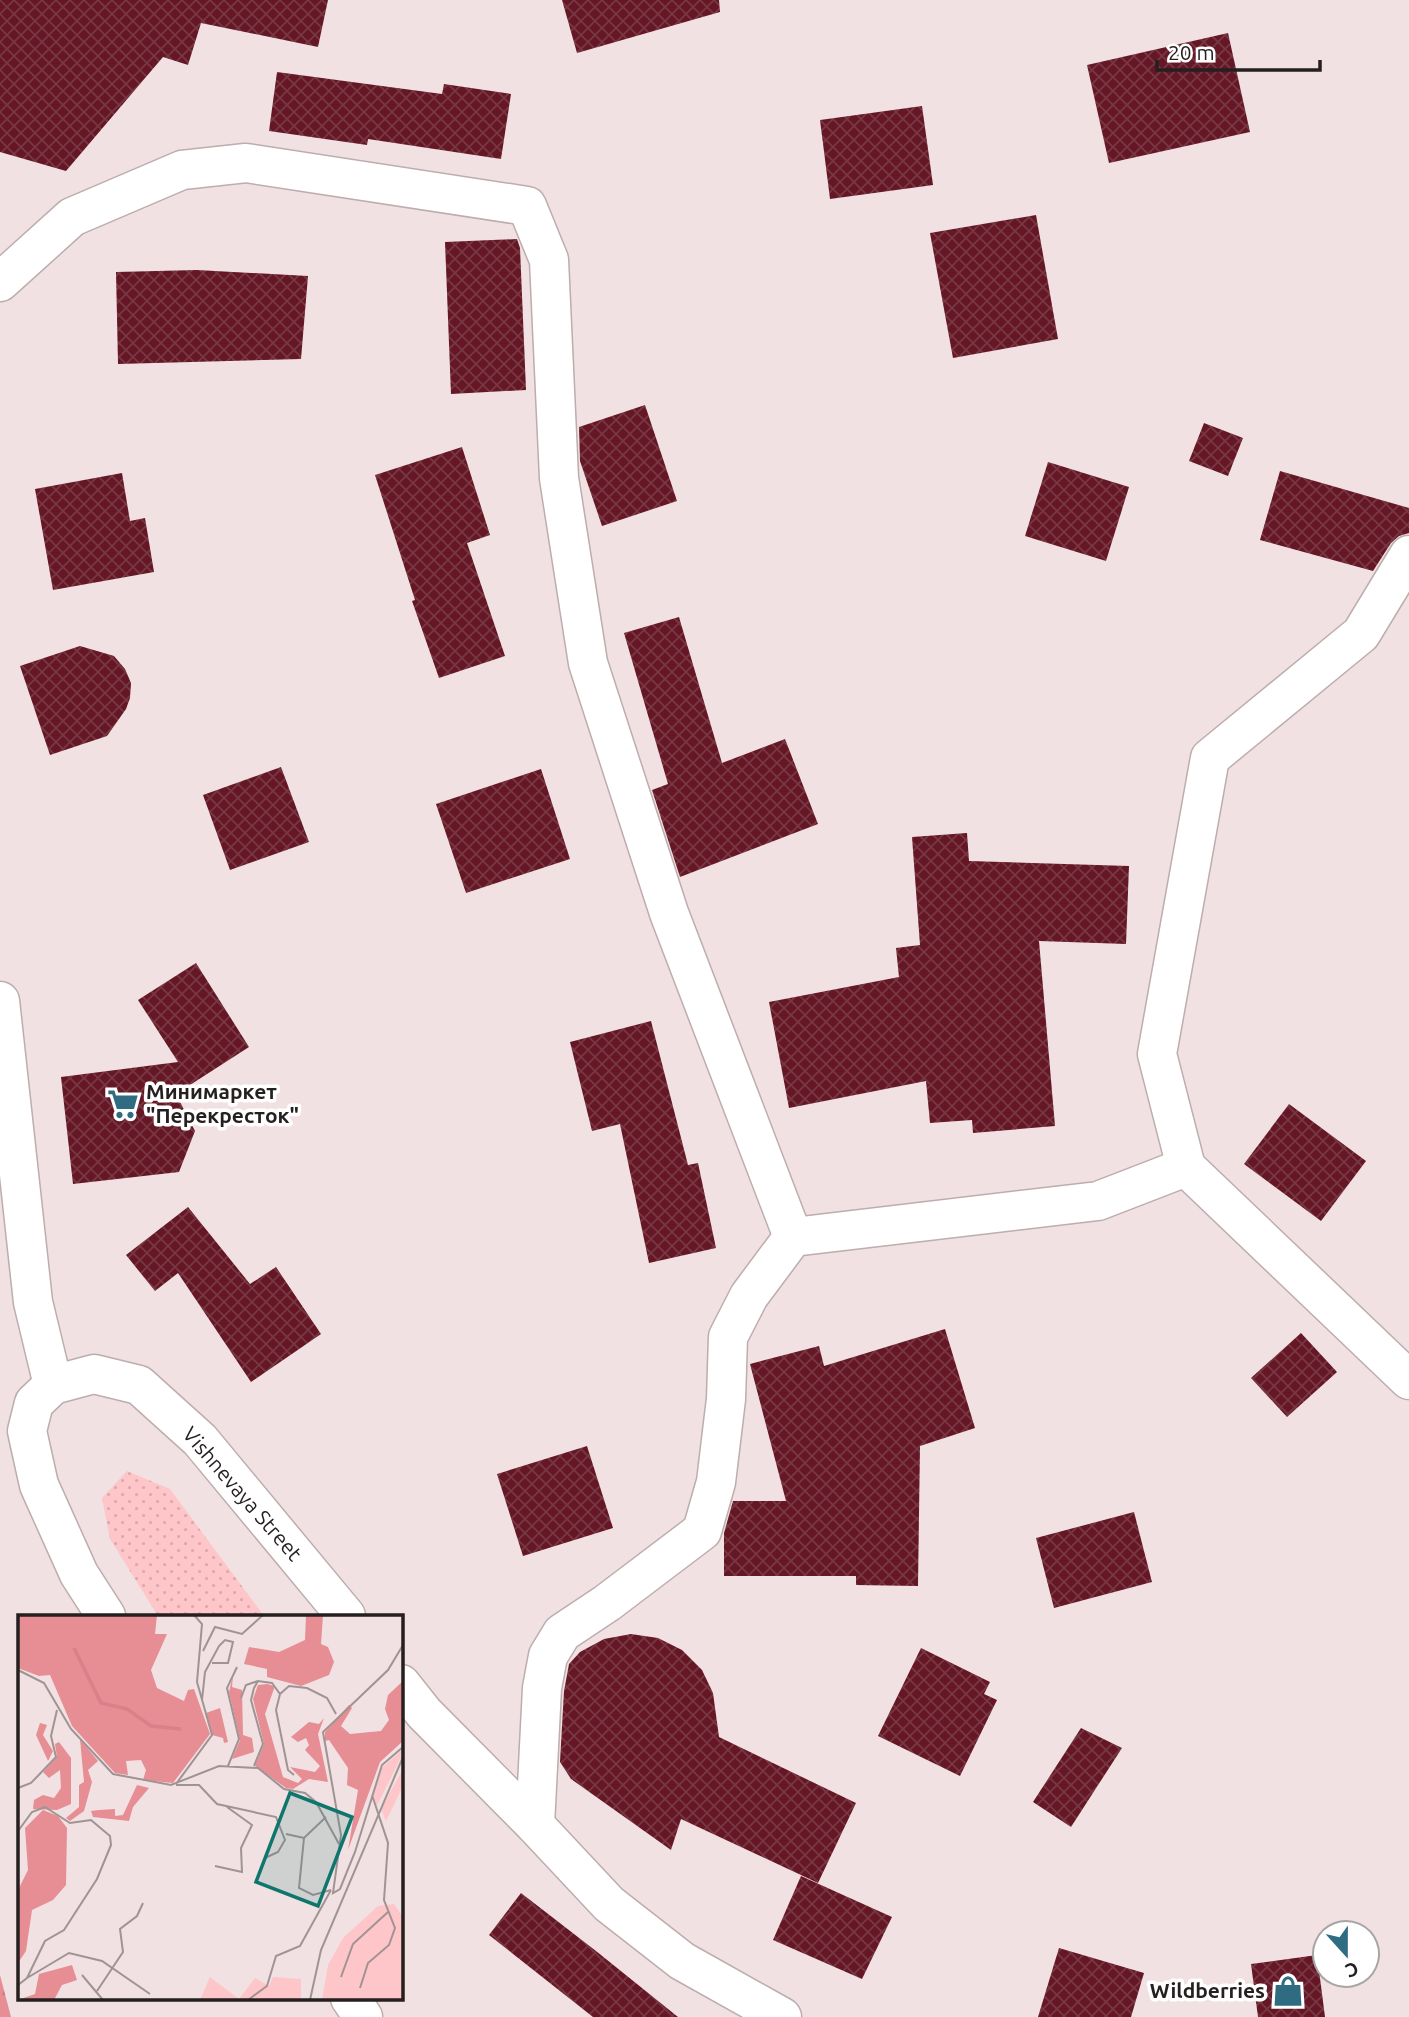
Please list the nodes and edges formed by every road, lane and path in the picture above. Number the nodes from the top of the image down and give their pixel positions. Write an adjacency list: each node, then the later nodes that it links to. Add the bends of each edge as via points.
1 (0, 282): 5 (street, via 72,217 182,170 246,163 527,206 549,260 559,478 588,663 669,914)
2 (1409, 555): 4 (street, via 1361,634 1210,758 1157,1054)
3 (0, 1001): 7 (street, via 33,1301)
4 (1186, 1167): 5 (street, via 1098,1200); 6 (street)
5 (793, 1237): 11 (street, via 749,1296 728,1337 716,1482 702,1531 562,1633 548,1656 542,1688)
6 (1409, 1380)
7 (53, 1385): 8 (street, via 34,1403 27,1431 39,1485 79,1574); 9 (street, Vishnevaya Street, via 94,1374 139,1385 200,1440)
8 (105, 1615)
9 (345, 1615)
10 (402, 1685): 11 (street)
11 (535, 1825): 14 (street, via 609,1904 682,1961)
12 (351, 2000): 13 (street)
13 (363, 2017)
14 (782, 2017)

